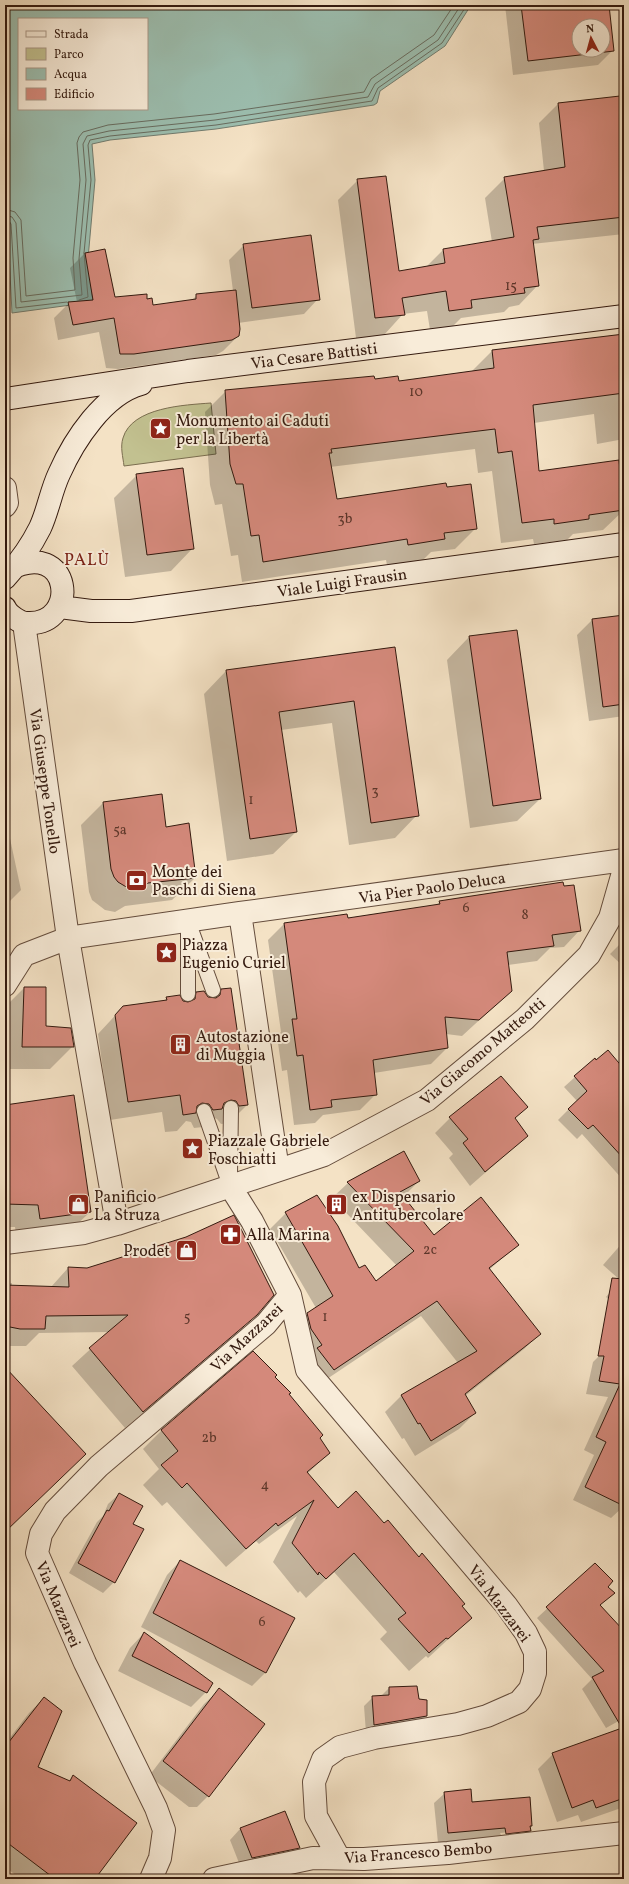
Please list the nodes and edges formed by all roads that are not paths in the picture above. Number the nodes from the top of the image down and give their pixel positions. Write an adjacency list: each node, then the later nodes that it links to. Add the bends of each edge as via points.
1 (624, 316): 2 (street, Via Cesare Battisti)
2 (188, 371): 3 (street, Via Cesare Battisti); 7 (street, via 128,388 102,408 82,432 59,474 40,529)
3 (5, 399)
4 (5, 488): 5 (street)
5 (5, 506)
6 (624, 544): 8 (street, Viale Luigi Frausin, via 131,611 91,611)
7 (9, 572): 8 (street, via 26,562 50,566 59,574 63,597)
8 (60, 606): 9 (street, via 47,620 37,624)
9 (10, 614): 14 (street, Via Giuseppe Tonello)
10 (624, 860): 12 (street, Via Pier Paolo Deluca)
11 (624, 869): 20 (street, Via Giacomo Matteotti, via 610,918 588,954 525,1019 427,1100 324,1155)
12 (240, 914): 13 (street, Via Pier Paolo Deluca); 20 (street)
13 (188, 921): 14 (street, Via Pier Paolo Deluca); 16 (lane); 17 (lane)
14 (68, 938): 15 (street, Via Pier Paolo Deluca, via 24,955); 22 (street, Via Giuseppe Tonello)
15 (5, 985)
16 (213, 990)
17 (188, 994)
18 (230, 1108): 21 (lane)
19 (204, 1111): 21 (lane)
20 (278, 1170): 21 (street)
21 (230, 1186): 22 (street); 24 (street, Via Mazzarei, via 252,1221)
22 (117, 1224): 23 (street, via 84,1233)
23 (5, 1243)
24 (290, 1296): 26 (street, Via Mazzarei, via 307,1370 506,1605 535,1652 535,1673 530,1689 519,1702 487,1716 458,1724 374,1738 340,1747 323,1759 314,1782 316,1816); 27 (street, Via Mazzarei, via 266,1324 99,1466 55,1511 41,1534 37,1553 85,1663 156,1808 164,1830 160,1858)
25 (624, 1832): 26 (street, Via Francesco Bembo, via 448,1853 364,1859)
26 (339, 1858): 28 (street, Via Francesco Bembo, via 313,1858)
27 (151, 1879)
28 (214, 1879)

